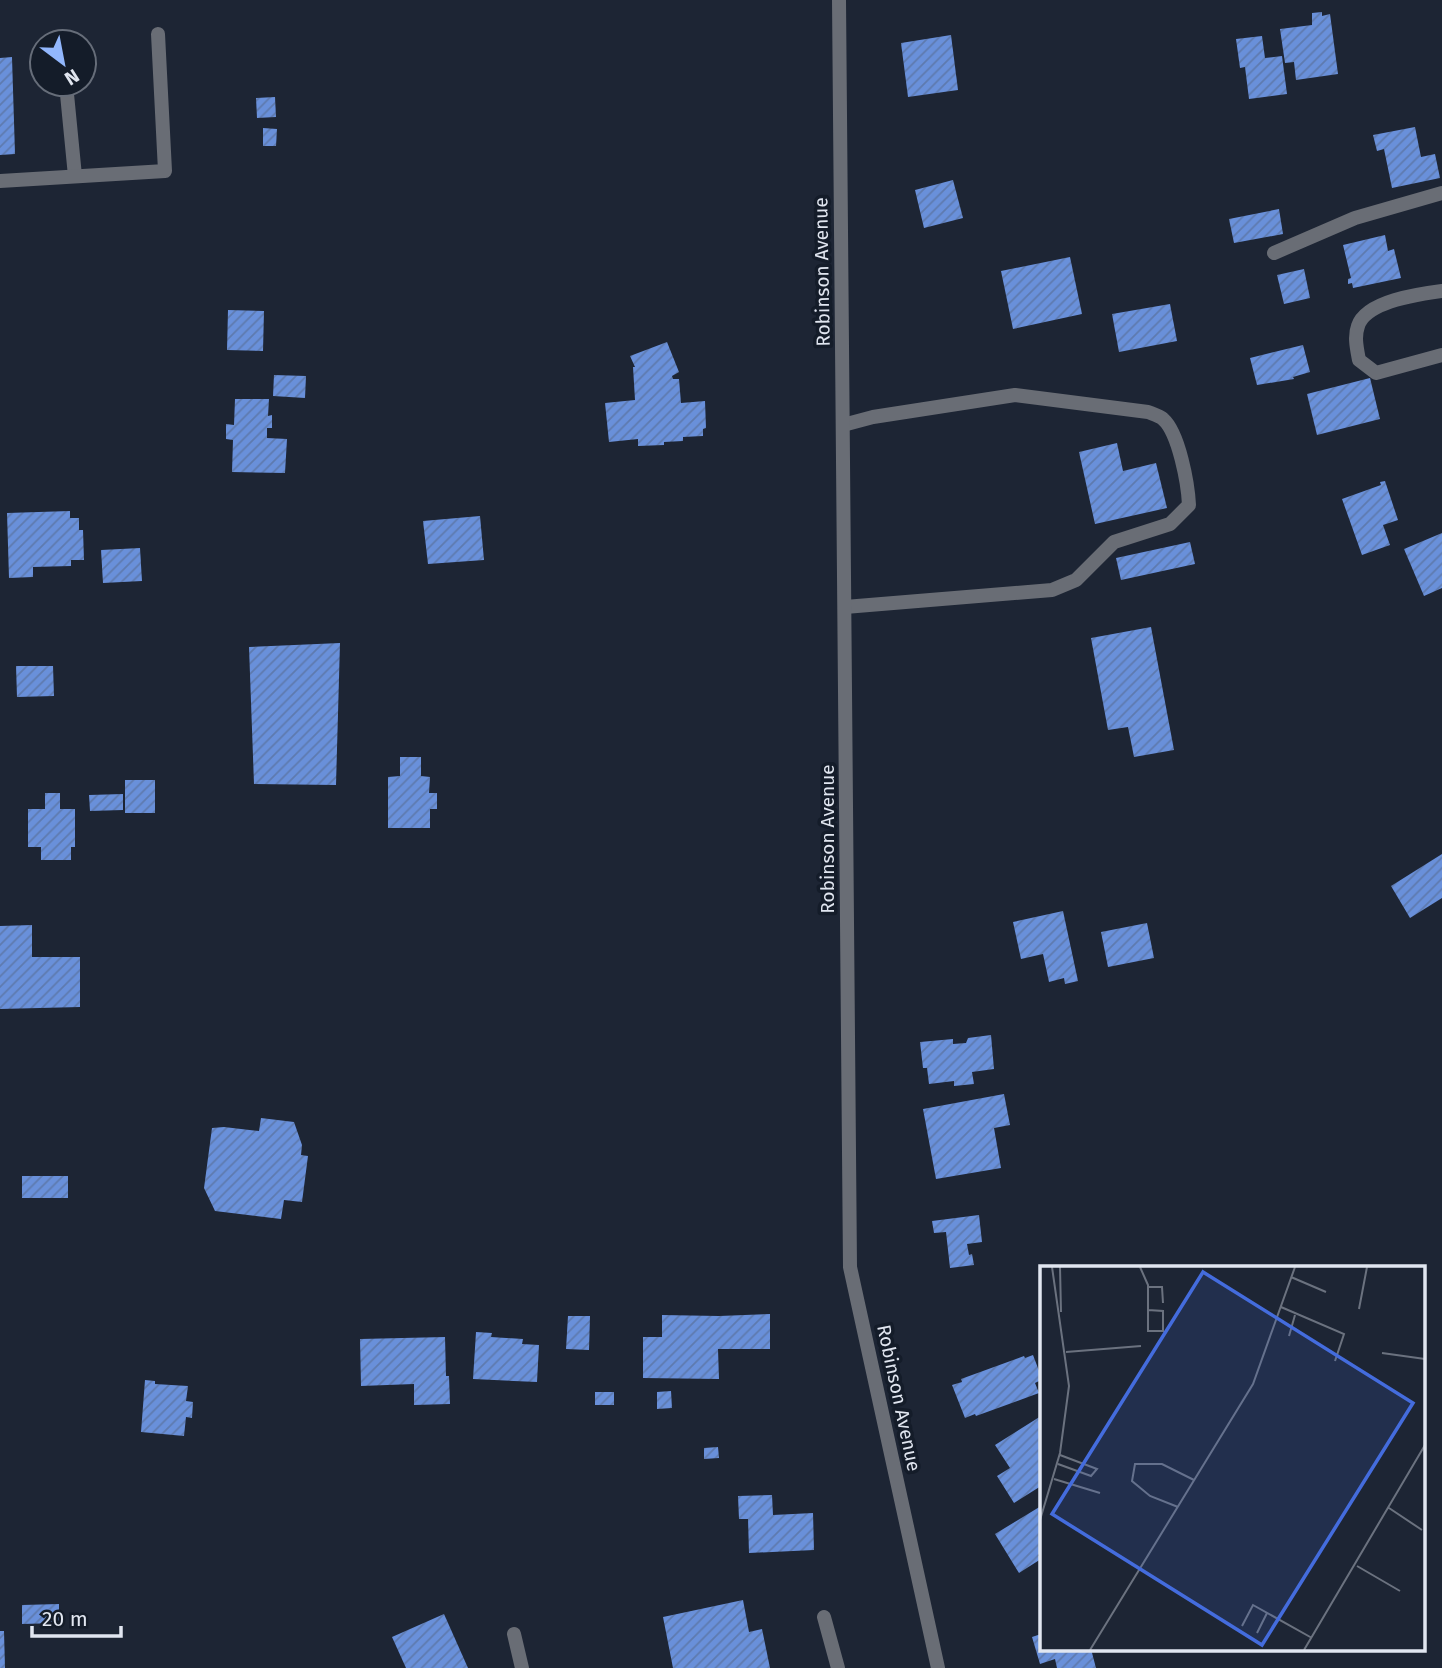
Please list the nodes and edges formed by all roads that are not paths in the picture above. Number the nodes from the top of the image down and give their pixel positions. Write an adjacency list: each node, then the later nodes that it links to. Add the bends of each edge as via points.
1 (839, 0): 10 (street, Robinson Avenue)
2 (158, 34): 4 (street, via 165,171)
3 (67, 98): 4 (street)
4 (75, 176): 5 (street)
5 (0, 181)
6 (1442, 193): 7 (street, via 1354,218)
7 (1274, 253)
8 (1442, 291): 9 (street, via 1409,295 1368,312 1358,325 1356,343 1359,360 1376,373)
9 (1442, 355)
10 (843, 425): 11 (street, Robinson Avenue); 11 (street, via 1015,395 1148,412 1163,419 1173,433 1189,505 1170,524 1114,542 1076,580 1052,590)
11 (845, 607): 16 (street, Robinson Avenue, via 850,1266)
12 (824, 1617): 15 (street)
13 (514, 1634): 14 (street)
14 (522, 1668)
15 (838, 1668)
16 (938, 1668)

